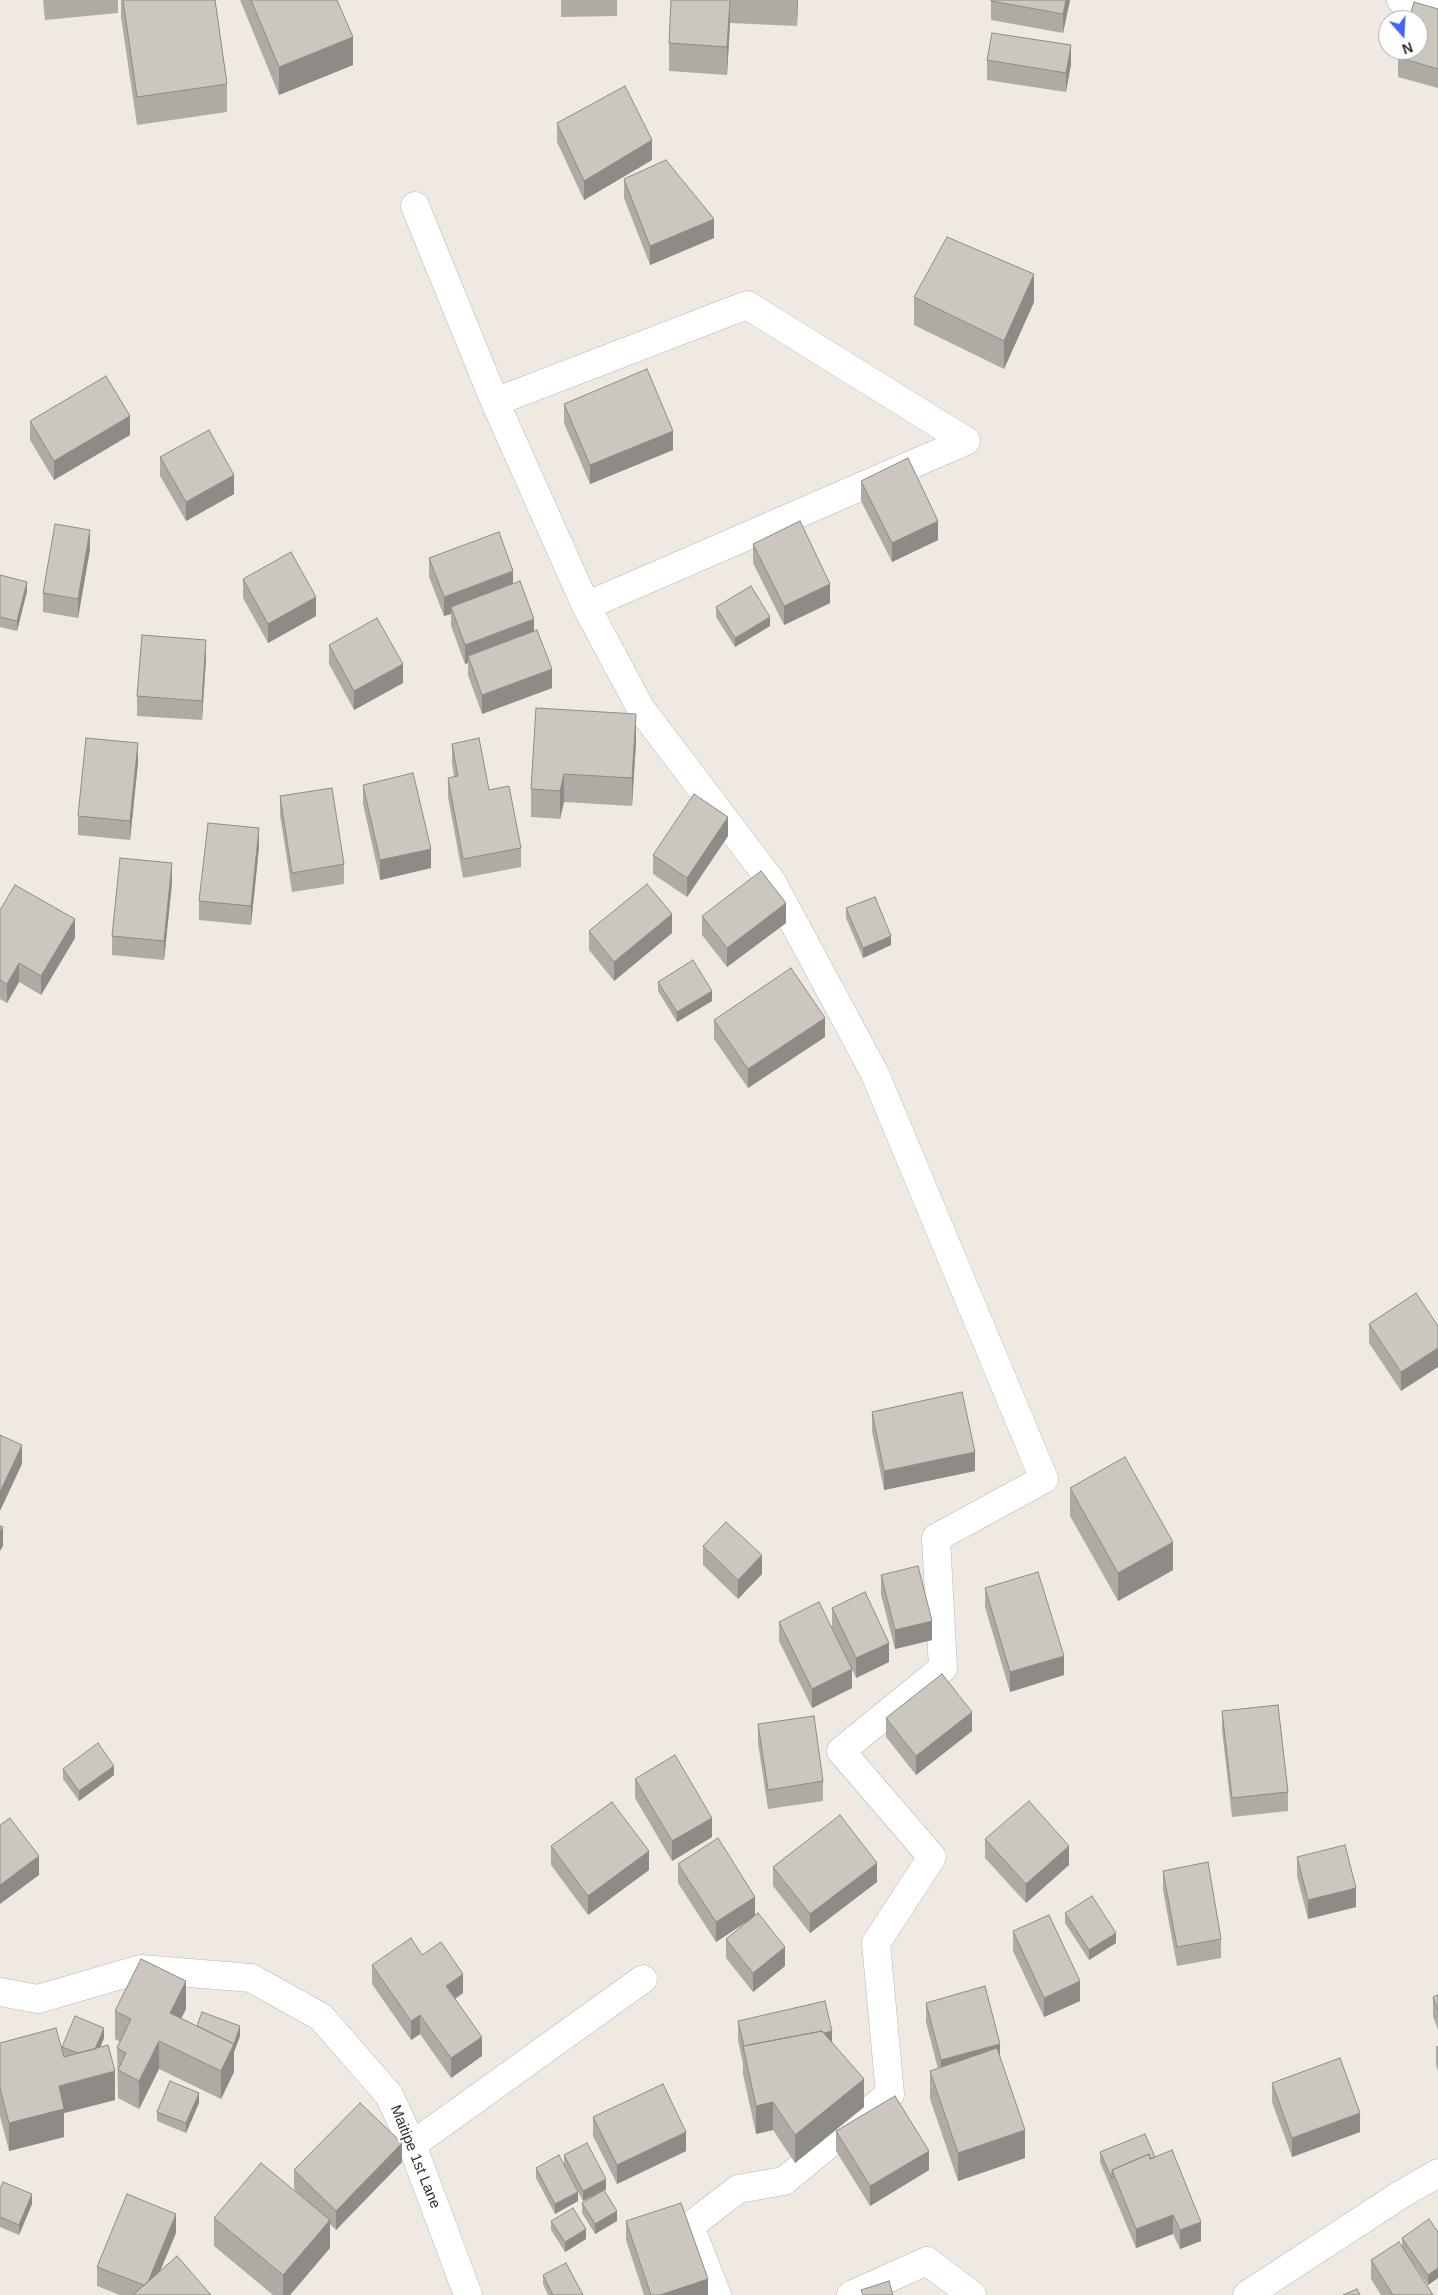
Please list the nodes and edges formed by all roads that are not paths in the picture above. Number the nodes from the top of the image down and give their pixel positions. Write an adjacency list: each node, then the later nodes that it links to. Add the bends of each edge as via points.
1 (1401, 0): 2 (street)
2 (1438, 14)
3 (415, 206): 4 (street)
4 (495, 402): 5 (street); 5 (street, via 747,305 966,440)
5 (586, 606): 11 (street, via 641,709 772,882 875,1074 1044,1479 936,1538 943,1668 841,1751 932,1857 876,1943 890,2094 784,2181 738,2189 690,2226)
6 (644, 1979): 8 (street)
7 (0, 1992): 8 (street, Maitipe 1st Lane, via 38,1999 141,1969 251,1978 321,2017 389,2095)
8 (412, 2145): 10 (street, Maitipe 1st Lane)
9 (1438, 2173): 14 (street)
10 (468, 2295)
11 (717, 2295)
12 (851, 2295): 13 (street, via 927,2261)
13 (972, 2295)
14 (1247, 2295)

